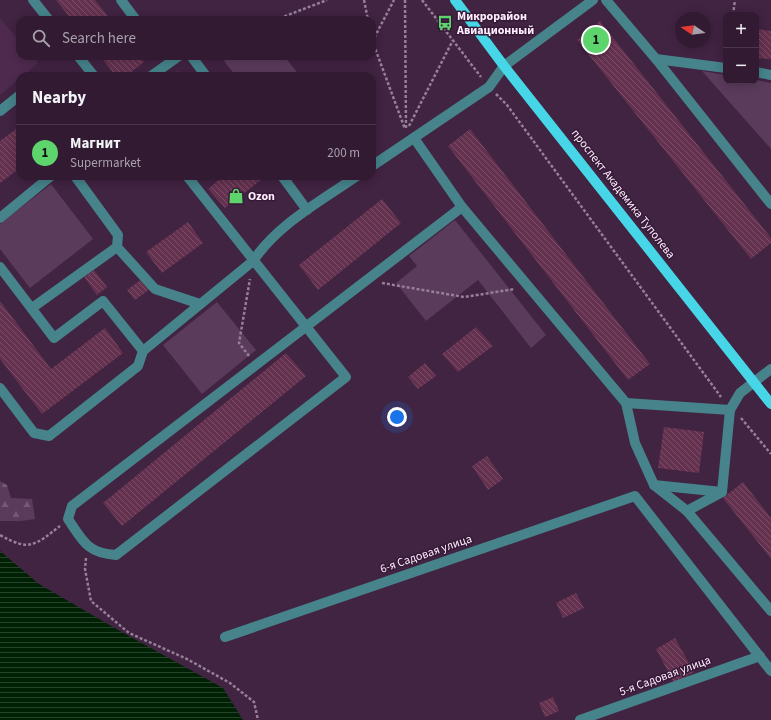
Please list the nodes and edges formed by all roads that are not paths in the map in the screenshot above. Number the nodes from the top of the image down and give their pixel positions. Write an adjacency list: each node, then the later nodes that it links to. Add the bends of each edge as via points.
1 (33, 0): 6 (street)
2 (121, 0): 7 (street)
3 (455, 0): 12 (main road, проспект Академика Туполева)
4 (593, 0): 12 (street)
5 (606, 0): 8 (street)
6 (46, 16)
7 (133, 16)
8 (656, 59): 13 (street); 28 (street)
9 (81, 60): 14 (street)
10 (172, 60): 15 (street)
11 (194, 60): 16 (street)
12 (504, 66): 21 (street, via 489,87); 40 (main road, проспект Академика Туполева)
13 (723, 68)
14 (91, 72)
15 (156, 72)
16 (203, 72)
17 (759, 73): 18 (street)
18 (771, 75)
19 (16, 98): 20 (street)
20 (0, 111)
21 (410, 135): 22 (street); 29 (street)
22 (376, 163)
23 (46, 180): 31 (street)
24 (78, 180): 32 (street, via 118,236)
25 (191, 180): 33 (street)
26 (285, 180): 30 (street)
27 (351, 180): 30 (street)
28 (771, 204)
29 (462, 207): 37 (street); 42 (street)
30 (307, 210): 33 (street, via 265,244)
31 (0, 218)
32 (117, 247): 35 (street, via 155,289); 36 (street)
33 (254, 261): 35 (street); 37 (street)
34 (0, 267): 36 (street)
35 (200, 304): 38 (street)
36 (32, 308): 38 (street, via 54,338 103,301)
37 (306, 328): 37 (street, via 72,506 68,519 87,546 101,554 116,555 346,378)
38 (143, 351): 41 (street, via 138,366 49,436 34,433)
39 (771, 369): 40 (street)
40 (754, 381): 43 (main road, проспект Академика Туполева); 44 (street, via 740,393)
41 (0, 388)
42 (626, 403): 44 (street); 45 (street, via 635,443)
43 (771, 404)
44 (730, 410): 46 (street)
45 (654, 485): 46 (street); 47 (street)
46 (722, 492): 47 (street)
47 (687, 511): 48 (street)
48 (771, 611)
49 (225, 637): 50 (street, 6-я Садовая улица, via 635,496)
50 (760, 656): 51 (street); 52 (street, 5-я Садовая улица)
51 (771, 671)
52 (580, 720)

